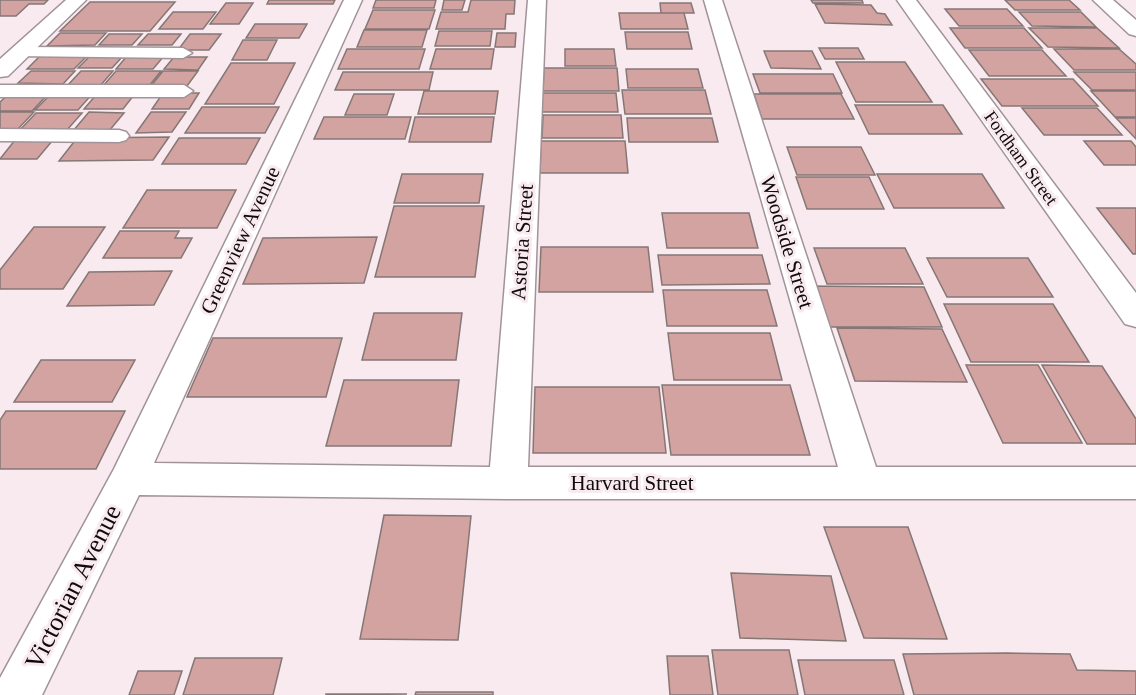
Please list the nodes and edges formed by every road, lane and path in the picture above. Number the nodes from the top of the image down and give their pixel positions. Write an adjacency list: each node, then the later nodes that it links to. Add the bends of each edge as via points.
1 (77, 0): 8 (street)
2 (352, 0): 16 (street, Greenview Avenue)
3 (537, 0): 17 (street, Astoria Street)
4 (712, 0): 18 (street, Woodside Street)
5 (906, 0): 15 (street, Fordham Street)
6 (1102, 0): 7 (street)
7 (1136, 30)
8 (20, 52): 9 (lane); 10 (street)
9 (183, 54)
10 (0, 71)
11 (0, 91): 12 (lane)
12 (184, 91)
13 (0, 135): 14 (lane)
14 (119, 136)
15 (1136, 316)
16 (128, 479): 17 (street, Harvard Street); 20 (street, Victorian Avenue)
17 (508, 483): 18 (street, Harvard Street)
18 (862, 483): 19 (street, Harvard Street)
19 (1136, 483)
20 (17, 695)

